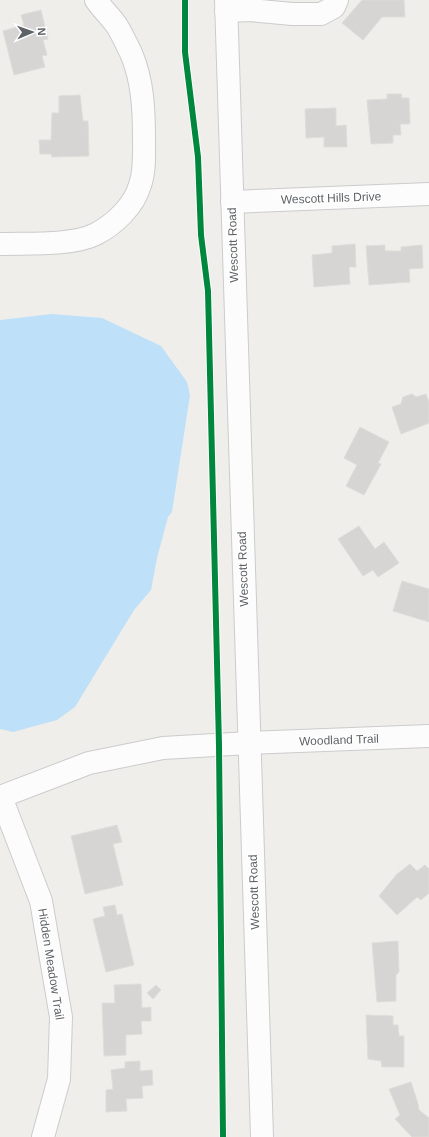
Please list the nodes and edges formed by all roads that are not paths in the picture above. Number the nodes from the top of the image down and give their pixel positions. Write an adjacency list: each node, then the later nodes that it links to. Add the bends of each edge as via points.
1 (96, 0): 6 (street, via 117,27 131,54 140,83 144,114 144,170 140,186 132,202 121,215 96,234 80,240 62,242)
2 (337, 0): 3 (street, via 334,7 321,14 292,14)
3 (226, 5): 5 (street, Wescott Road)
4 (429, 194): 5 (street, Wescott Hills Drive)
5 (232, 202): 8 (street, Wescott Road)
6 (0, 244)
7 (429, 736): 8 (street, Woodland Trail)
8 (249, 743): 9 (street, Woodland Trail, via 163,748 89,763); 11 (street, Wescott Road)
9 (0, 797): 10 (street, Hidden Meadow Trail, via 41,901 61,1017 59,1079)
10 (43, 1137)
11 (262, 1137)

